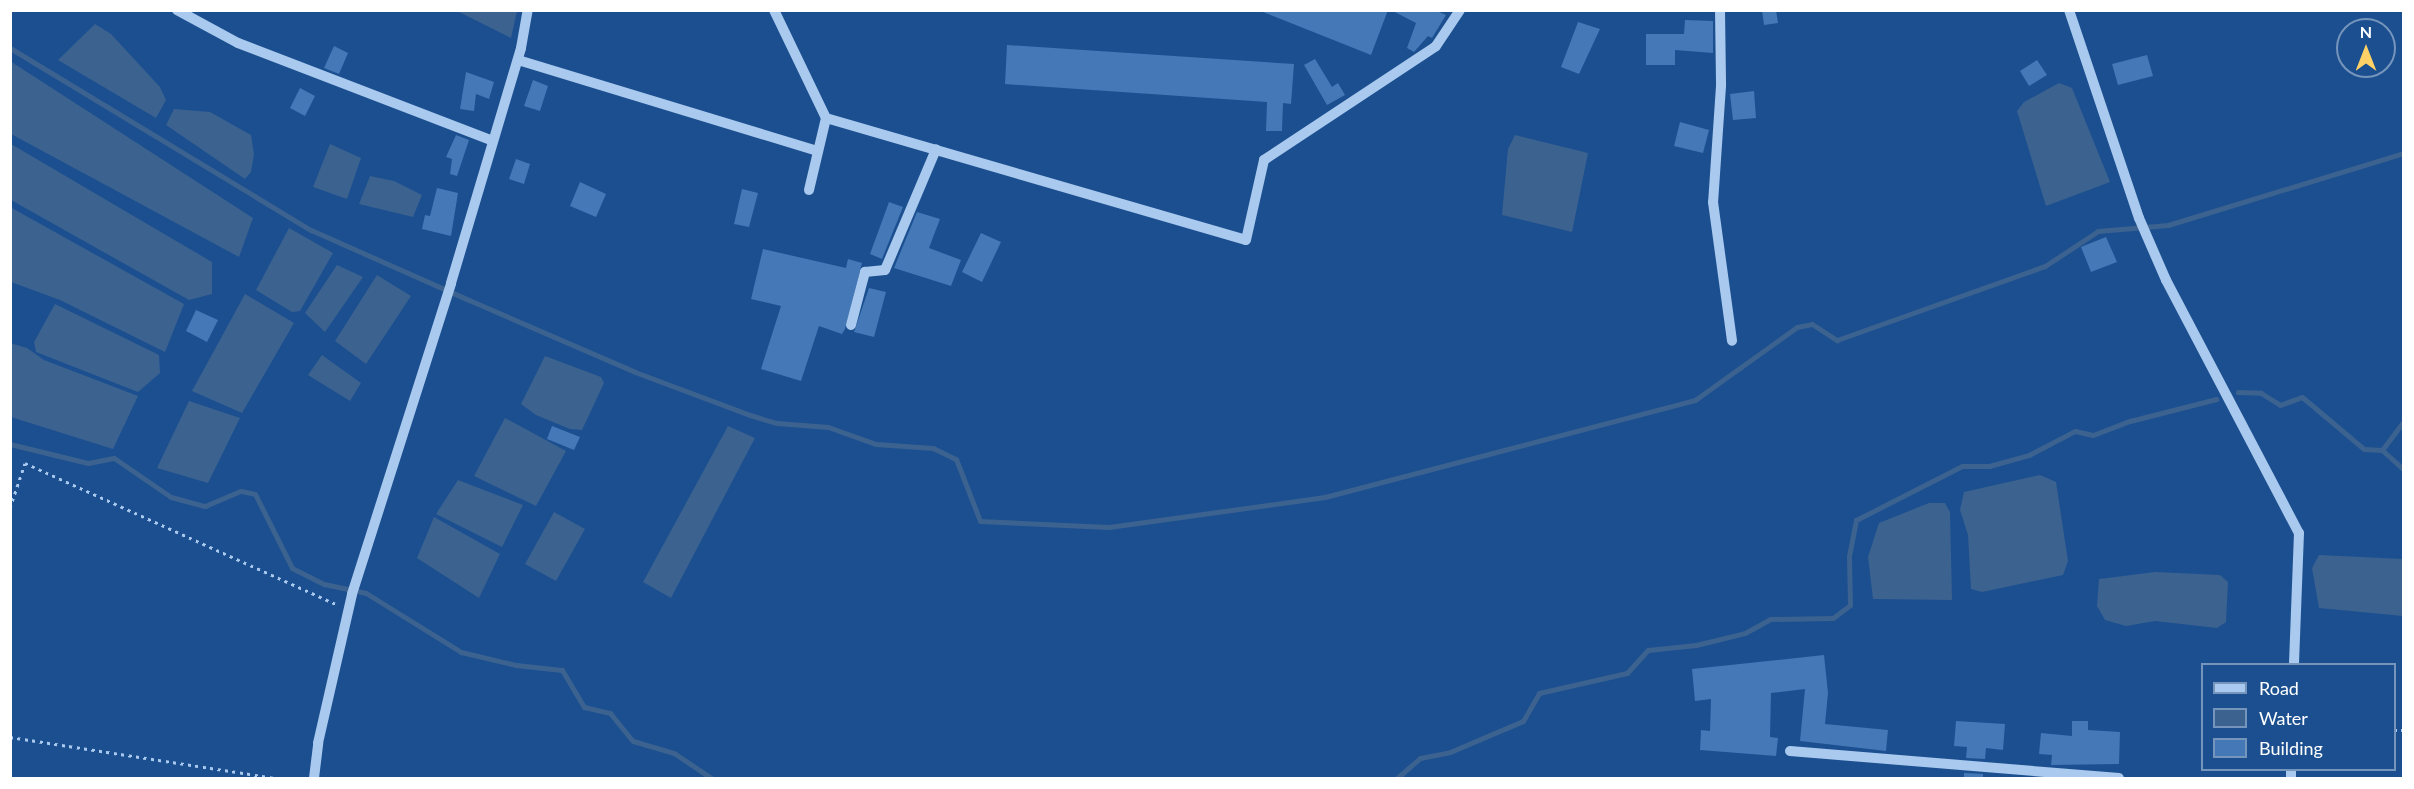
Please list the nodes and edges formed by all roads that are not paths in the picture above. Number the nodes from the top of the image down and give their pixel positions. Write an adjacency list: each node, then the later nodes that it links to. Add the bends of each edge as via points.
1 (177, 10): 9 (street, via 238,43)
2 (528, 10): 7 (street)
3 (774, 10): 8 (street)
4 (1460, 10): 10 (street, via 1436,46 1264,160 1246,240)
5 (1720, 10): 14 (street, via 1721,86 1713,202)
6 (2069, 10): 15 (street, via 2139,218 2166,280 2299,533)
7 (518, 60): 9 (street); 11 (street)
8 (826, 118): 10 (street); 11 (street)
9 (493, 141): 17 (street, via 352,594 318,743)
10 (936, 149): 13 (street, via 885,270 865,272)
11 (818, 151): 12 (street)
12 (809, 190)
13 (851, 326)
14 (1732, 341)
15 (2294, 663)
16 (1790, 751): 18 (street)
17 (314, 778)
18 (2119, 778)

